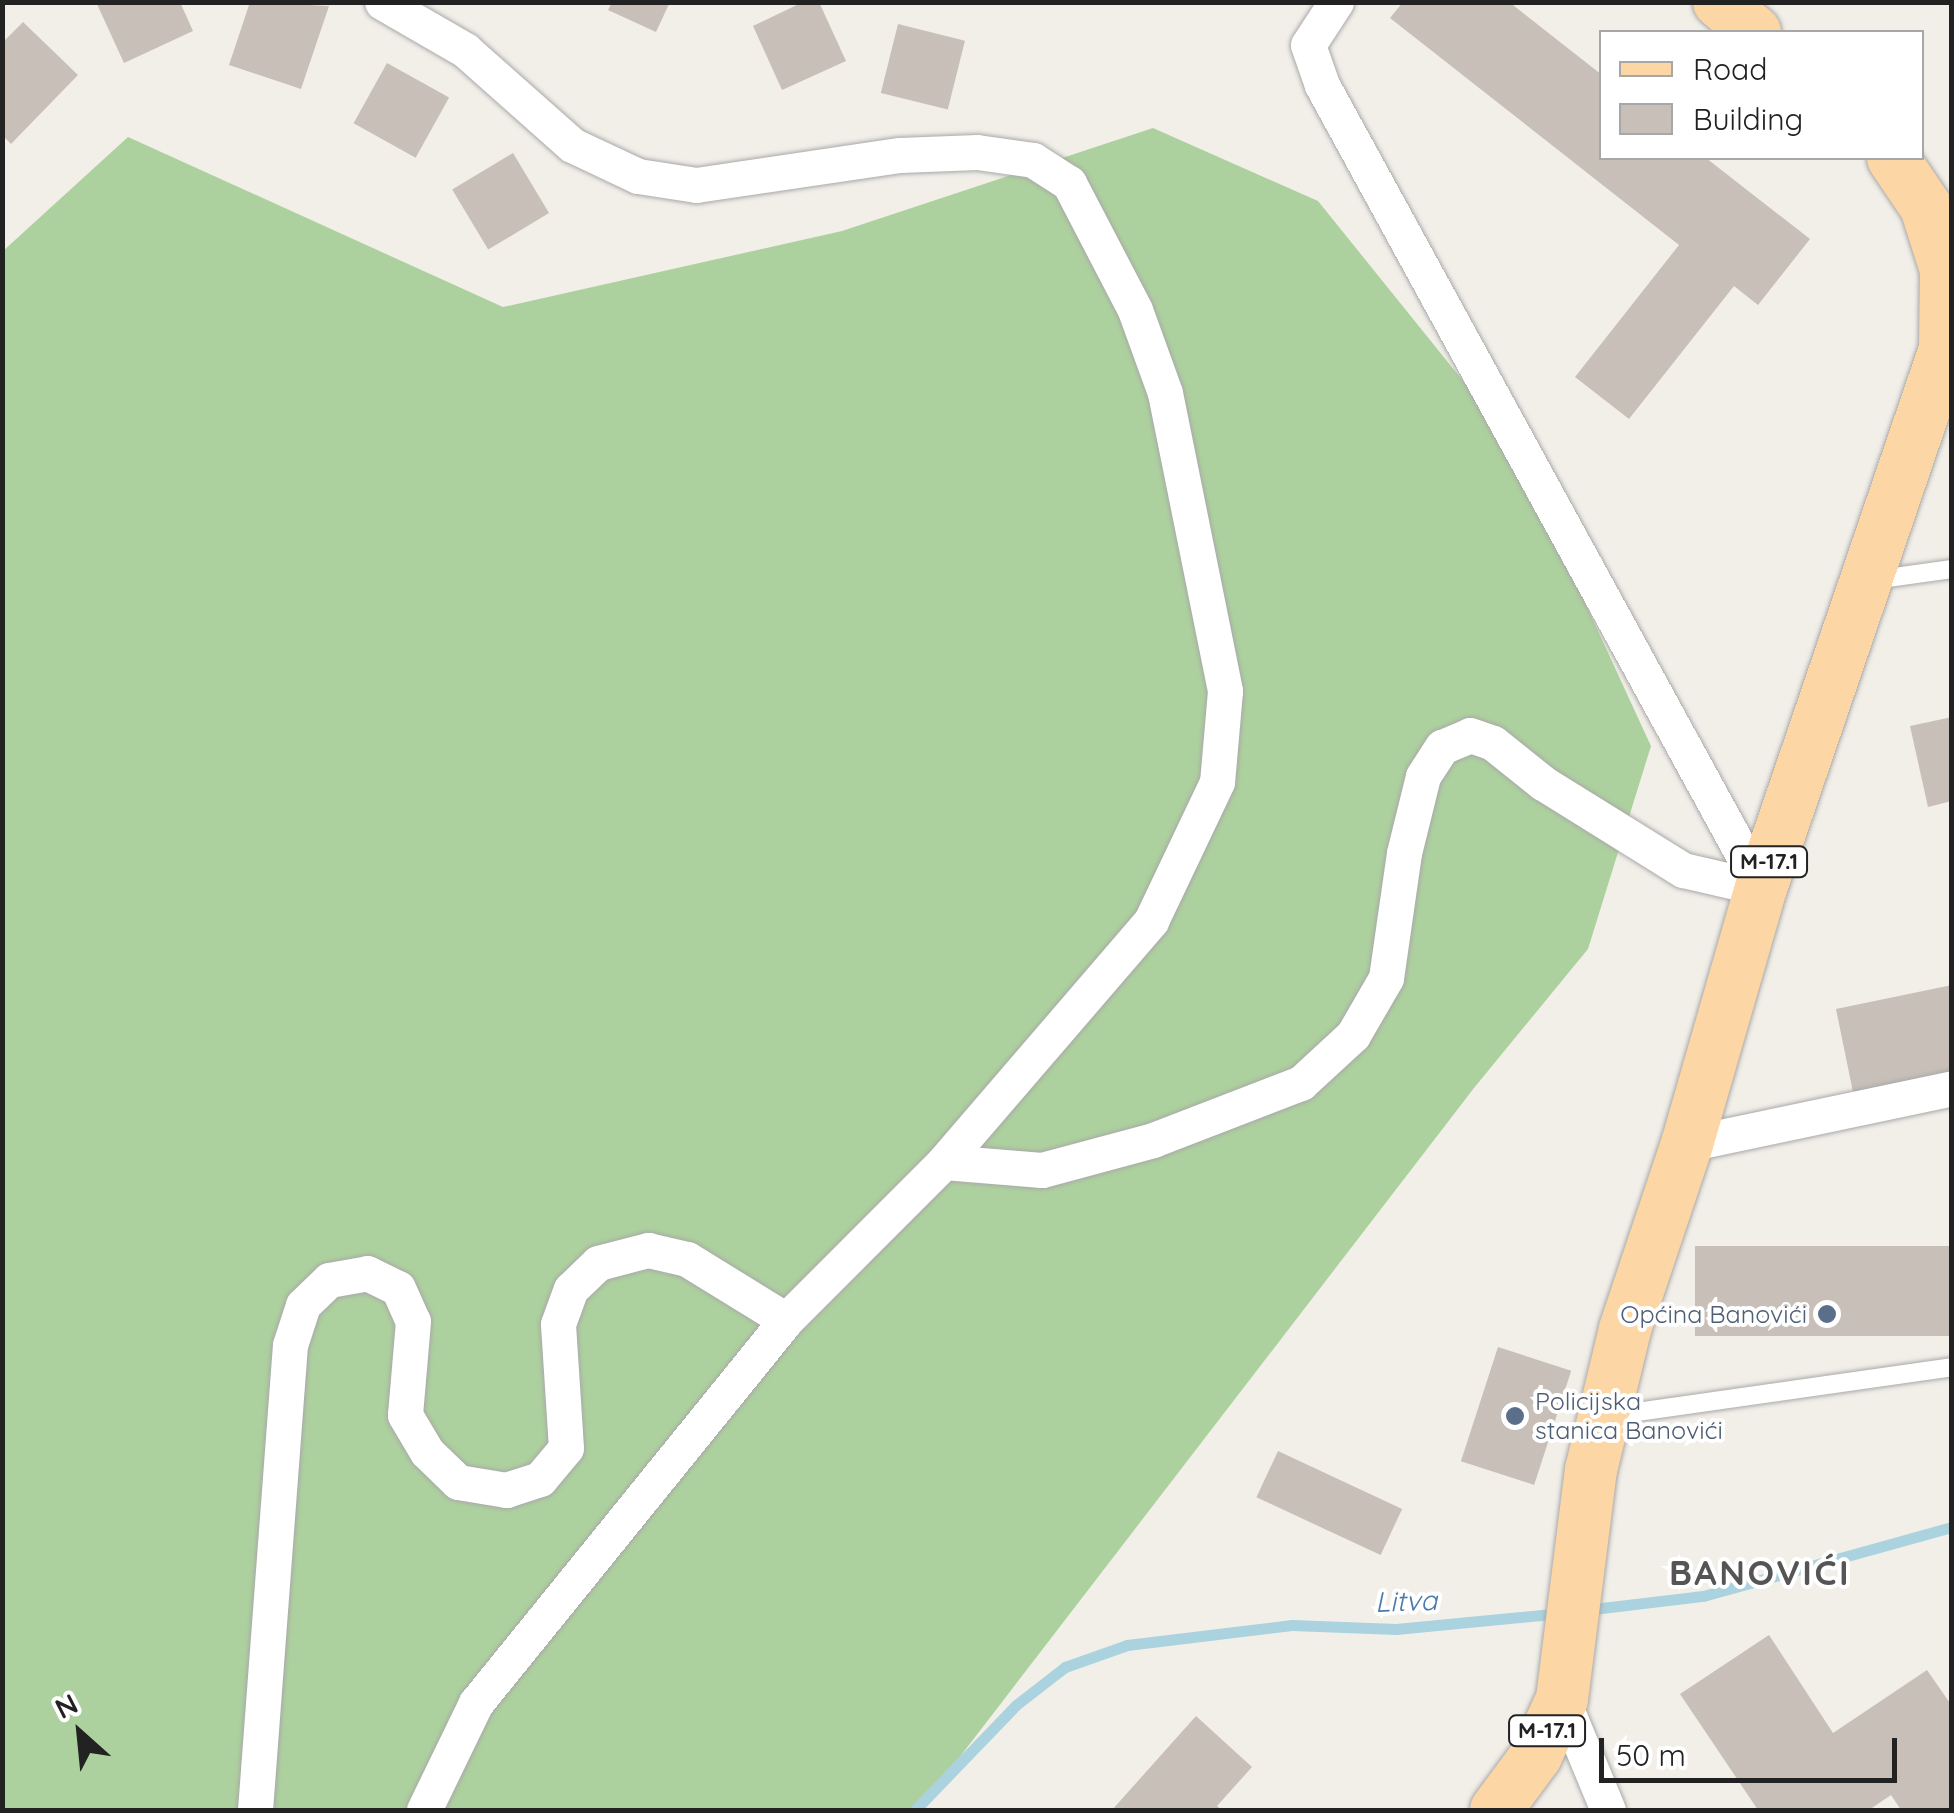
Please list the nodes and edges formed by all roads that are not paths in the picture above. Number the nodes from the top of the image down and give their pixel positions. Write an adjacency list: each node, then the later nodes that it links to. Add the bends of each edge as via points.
1 (382, 2): 12 (street, via 465,50 572,145 638,176 696,185 900,155 976,152 1032,160 1068,183 1135,310 1165,393 1226,692 1217,782 1151,922)
2 (1336, 2): 9 (street, via 1308,46 1322,84)
3 (1719, 2): 4 (main road)
4 (1753, 30)
5 (1893, 160): 6 (main road, M-17.1, via 1926,207)
6 (1951, 310): 8 (main road, M-17.1, via 1945,349)
7 (1952, 569): 8 (lane)
8 (1866, 580): 9 (main road, M-17.1)
9 (1760, 888): 11 (main road, M-17.1); 12 (street, via 1683,870 1470,734 1442,747 1423,776 1386,978 1353,1035 1301,1084 1172,1134 1042,1170)
10 (1952, 1088): 11 (street)
11 (1687, 1144): 15 (main road, M-17.1)
12 (944, 1162): 13 (street)
13 (786, 1320): 17 (street, via 687,1259 648,1250 598,1263 572,1289 558,1324 566,1448 540,1479 506,1490 458,1482 427,1452 405,1415 412,1321 398,1288 367,1273 329,1280 304,1305 290,1345); 18 (street, via 476,1704)
14 (1952, 1367): 15 (lane)
15 (1603, 1416): 16 (main road, M-17.1, via 1572,1582)
16 (1562, 1699): 19 (main road, M-17.1, via 1536,1756); 20 (street)
17 (255, 1810)
18 (424, 1810)
19 (1496, 1810)
20 (1608, 1810)

